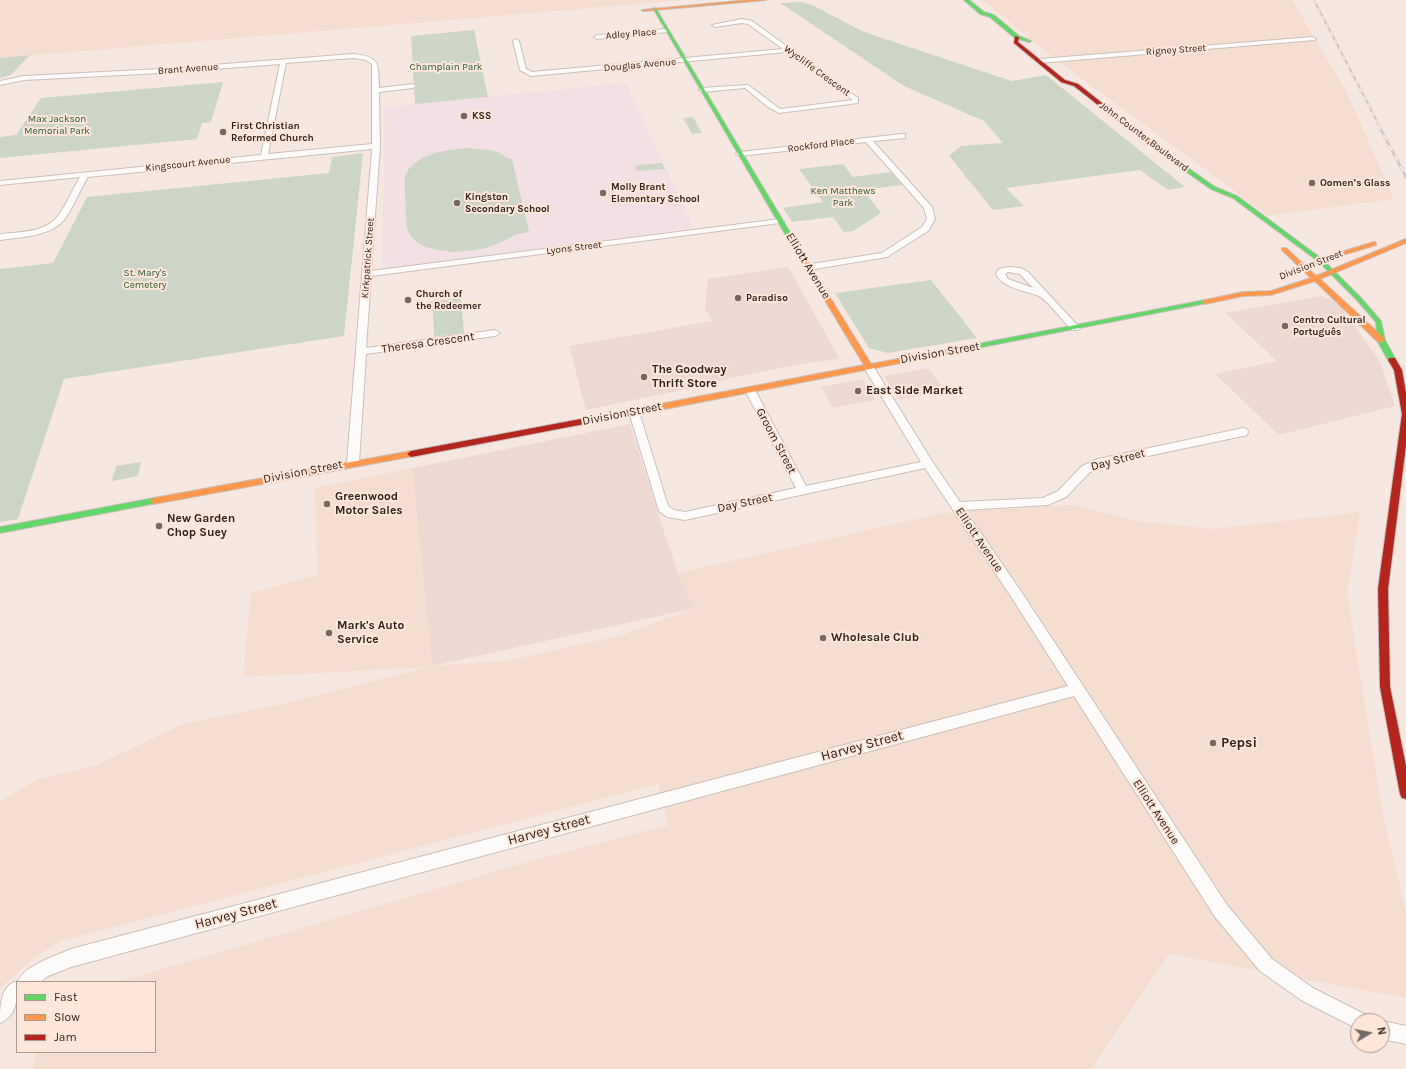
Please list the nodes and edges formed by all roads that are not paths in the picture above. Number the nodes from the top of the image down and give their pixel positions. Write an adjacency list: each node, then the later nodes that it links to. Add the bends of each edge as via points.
1 (764, 0): 4 (main road)
2 (966, 0): 7 (main road, John Counter Boulevard, via 982,13)
3 (980, 0): 7 (main road, John Counter Boulevard, via 994,12)
4 (697, 6): 5 (main road); 8 (main road, via 675,11)
5 (654, 9): 6 (main road); 8 (main road, Elliott Avenue)
6 (643, 10)
7 (992, 16): 12 (main road, John Counter Boulevard)
8 (661, 21): 10 (main road, Elliott Avenue)
9 (715, 25): 15 (street, Wycliffe Crescent, via 750,22)
10 (666, 31): 11 (street, Adley Place); 17 (main road, Elliott Avenue)
11 (597, 37)
12 (1017, 37): 18 (main road, John Counter Boulevard, via 1030,41); 19 (main road, John Counter Boulevard, via 1016,42)
13 (1313, 40): 18 (street, Rigney Street)
14 (516, 41): 17 (street, Douglas Avenue, via 523,70 531,74)
15 (788, 50): 17 (street, Douglas Avenue); 25 (street, Wycliffe Crescent, via 856,99 856,102 779,111 773,109 746,86)
16 (367, 57): 20 (street, Brant Avenue); 24 (street, Kirkpatrick Street, via 376,64)
17 (684, 60): 25 (main road, Elliott Avenue)
18 (1053, 60): 19 (street, Rigney Street); 22 (main road, John Counter Boulevard, via 1077,79)
19 (1039, 61): 22 (main road, John Counter Boulevard, via 1063,80)
20 (283, 62): 21 (street, Brant Avenue, via 10,80); 30 (street)
21 (0, 83)
22 (1076, 85): 33 (main road, John Counter Boulevard, via 1147,141)
23 (413, 86): 24 (street)
24 (375, 90): 28 (street, Kirkpatrick Street)
25 (702, 90): 29 (main road, Elliott Avenue)
26 (902, 136): 27 (street, Rockford Place)
27 (868, 140): 29 (street, Rockford Place); 40 (street, via 928,208 931,214 929,225 884,255)
28 (376, 146): 30 (street, Kingscourt Avenue); 44 (street, Kirkpatrick Street)
29 (740, 154): 35 (main road, Elliott Avenue)
30 (264, 157): 31 (street, Kingscourt Avenue)
31 (85, 175): 32 (street, Kingscourt Avenue); 36 (street, via 60,220 50,227)
32 (0, 183)
33 (1213, 188): 34 (main road); 39 (main road, via 1234,197)
34 (1226, 203)
35 (780, 221): 40 (main road, Elliott Avenue); 44 (street, Lyons Street)
36 (0, 237)
37 (1406, 240): 39 (main road, Division Street, via 1366,245); 42 (main road, Division Street)
38 (1274, 241): 41 (main road)
39 (1320, 260): 41 (main road, Division Street); 42 (main road)
40 (808, 267): 53 (main road, Elliott Avenue)
41 (1307, 267): 43 (main road, Division Street); 45 (main road)
42 (1332, 271): 45 (main road, Division Street); 51 (main road, via 1378,322)
43 (1294, 273)
44 (368, 274): 52 (street, Kirkpatrick Street)
45 (1318, 278): 47 (main road, Division Street, via 1271,293); 51 (main road)
46 (1260, 284): 47 (main road, Division Street)
47 (1243, 294): 49 (main road, Division Street)
48 (1045, 295): 49 (street)
49 (1075, 328): 53 (main road, Division Street)
50 (495, 333): 52 (street, Theresa Crescent)
51 (1381, 340): 56 (main road, via 1398,370)
52 (361, 352): 58 (street, Kirkpatrick Street)
53 (868, 366): 54 (main road, Division Street); 59 (street, Elliott Avenue)
54 (750, 390): 55 (main road, Division Street); 60 (street, Groom Street)
55 (634, 412): 58 (main road, Division Street); 60 (street, Day Street, via 663,508 671,514 685,516)
56 (1406, 414): 64 (main road, via 1383,588 1385,686)
57 (1243, 432): 61 (street, Day Street, via 1102,462 1086,468 1062,494 1044,502)
58 (353, 463): 62 (main road, Division Street)
59 (928, 464): 60 (street, Day Street); 61 (street, Elliott Avenue)
60 (803, 491)
61 (956, 506): 63 (street, Elliott Avenue)
62 (0, 530)
63 (1077, 688): 65 (street, Harvey Street, via 71,958 42,970); 68 (street, Elliott Avenue, via 1221,911 1266,965 1306,994)
64 (1406, 794)
65 (28, 981)
66 (16, 992): 67 (street)
67 (0, 1014)
68 (1350, 1016)
69 (1390, 1032): 70 (street)
70 (1406, 1035)

